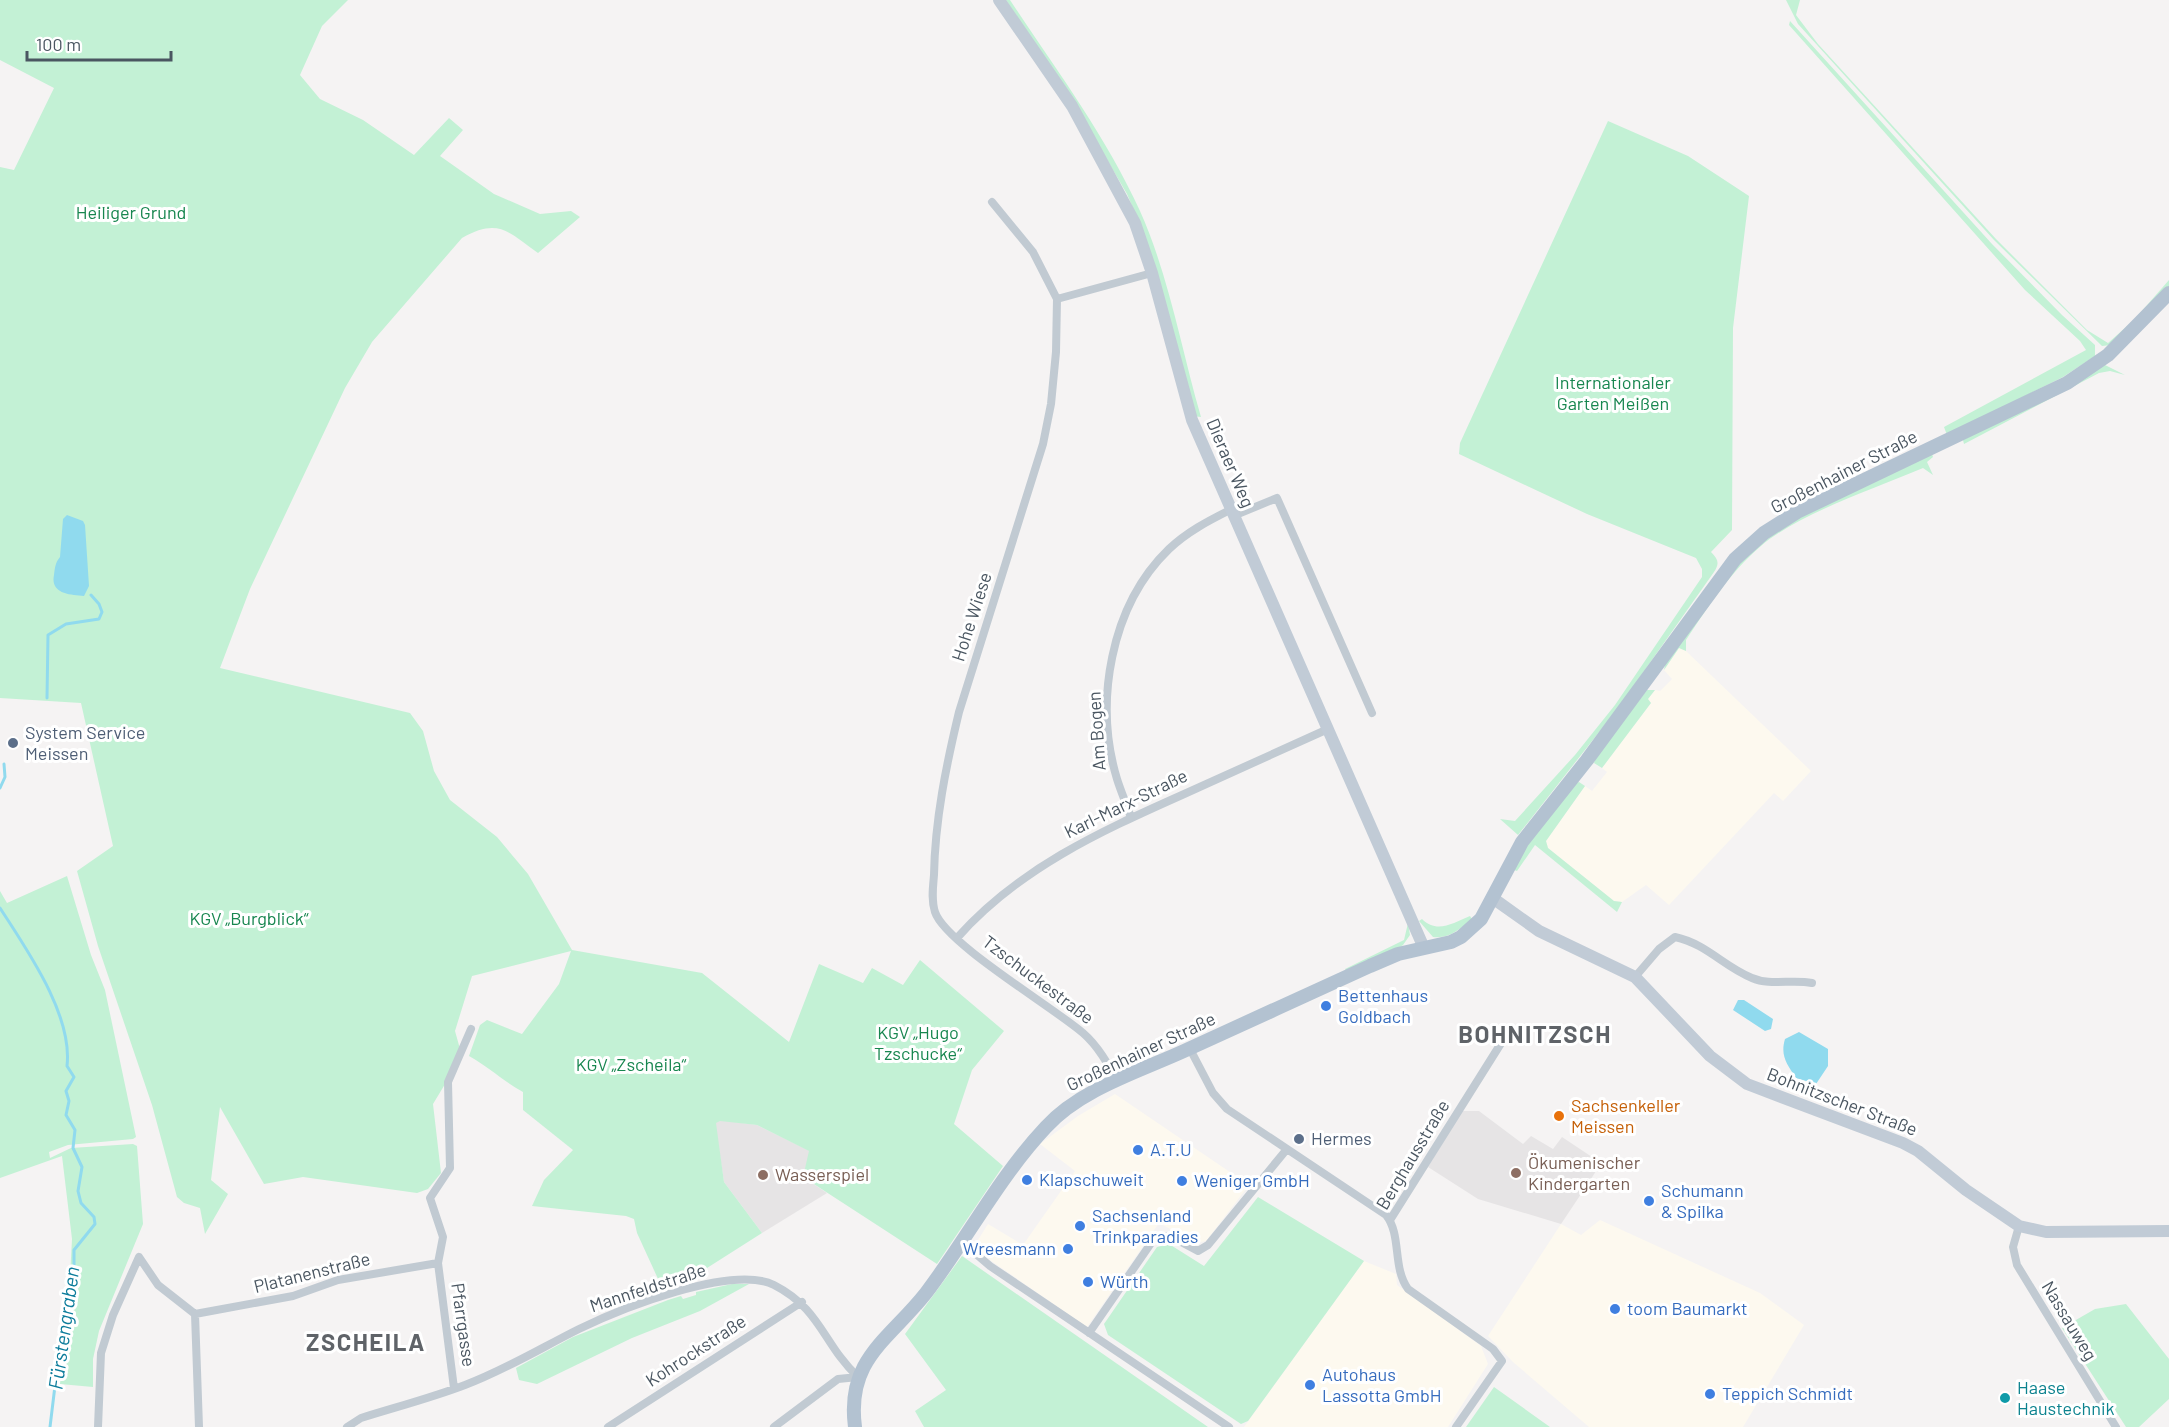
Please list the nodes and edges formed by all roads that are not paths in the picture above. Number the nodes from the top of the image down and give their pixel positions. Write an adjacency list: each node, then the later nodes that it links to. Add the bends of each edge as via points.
1 (999, 0): 3 (main road, Dieraer Weg, via 1072,106 1101,157 1135,223)
2 (992, 202): 5 (street, Hohe Wiese, via 1033,252)
3 (1152, 273): 5 (street); 6 (main road, Dieraer Weg, via 1192,420)
4 (2169, 294): 10 (main road, Großenhainer Straße, via 2108,355 2067,383 1797,513 1764,533 1735,559 1522,842)
5 (1057, 299): 11 (street, Hohe Wiese, via 1054,373 1043,444 959,712 940,803 933,902 941,922)
6 (1232, 513): 7 (street, Am Bogen, via 1277,498); 8 (main road, Dieraer Weg); 9 (street, Am Bogen, via 1198,526 1155,564 1117,637 1108,694 1110,735 1116,778)
7 (1372, 713)
8 (1329, 729): 9 (street, Karl-Marx-Straße); 12 (main road, Dieraer Weg)
9 (1131, 818): 11 (street, Karl-Marx-Straße, via 1026,876 987,906)
10 (1494, 899): 12 (main road, Großenhainer Straße, via 1481,919 1461,937); 13 (main road, Bohnitzscher Straße, via 1558,941)
11 (957, 938): 18 (street, Tzschuckestraße, via 1084,1034)
12 (1424, 948): 17 (main road, Großenhainer Straße, via 1388,958)
13 (1635, 976): 14 (street, via 1675,937 1708,950 1761,982); 21 (main road, Bohnitzscher Straße, via 1710,1056 1747,1084 1903,1143)
14 (1812, 982)
15 (471, 1029): 24 (street, Pfarrgasse, via 448,1082 450,1168 430,1198 443,1237)
16 (1510, 1029): 20 (street, Berghausstraße)
17 (1190, 1048): 18 (main road, Großenhainer Straße); 19 (street, via 1220,1102)
18 (1117, 1081): 23 (main road, Großenhainer Straße, via 1068,1106 1046,1127 1006,1176)
19 (1287, 1149): 20 (street); 27 (street, via 1208,1245 1198,1251 1170,1236 1156,1236)
20 (1390, 1220): 37 (street, Berghausstraße, via 1401,1275 1408,1289 1480,1338 1502,1361)
21 (2019, 1226): 22 (main road, via 2046,1232); 38 (street, Nassauweg, via 2013,1247 2016,1265)
22 (2169, 1231)
23 (962, 1242): 27 (street, via 990,1266); 28 (main road, Großenhainer Straße, via 920,1300 878,1346)
24 (438, 1263): 26 (street, Platanenstraße, via 338,1280 292,1296); 29 (street, Pfarrgasse)
25 (802, 1302): 28 (street, Mannfeldstraße, via 842,1362); 29 (street, Mannfeldstraße, via 771,1284 746,1277 705,1283 580,1328 527,1358); 33 (street, Kohrockstraße)
26 (195, 1314): 30 (street, via 158,1285 139,1257 112,1315 101,1353); 31 (street)
27 (1089, 1333): 36 (street)
28 (858, 1377): 34 (street, via 838,1379); 35 (main road, Großenhainer Straße, via 853,1406)
29 (454, 1388): 32 (street, Mannfeldstraße, via 361,1418)
30 (98, 1427)
31 (199, 1427)
32 (347, 1427)
33 (608, 1427)
34 (774, 1427)
35 (855, 1427)
36 (1229, 1427)
37 (1456, 1427)
38 (2116, 1427)

